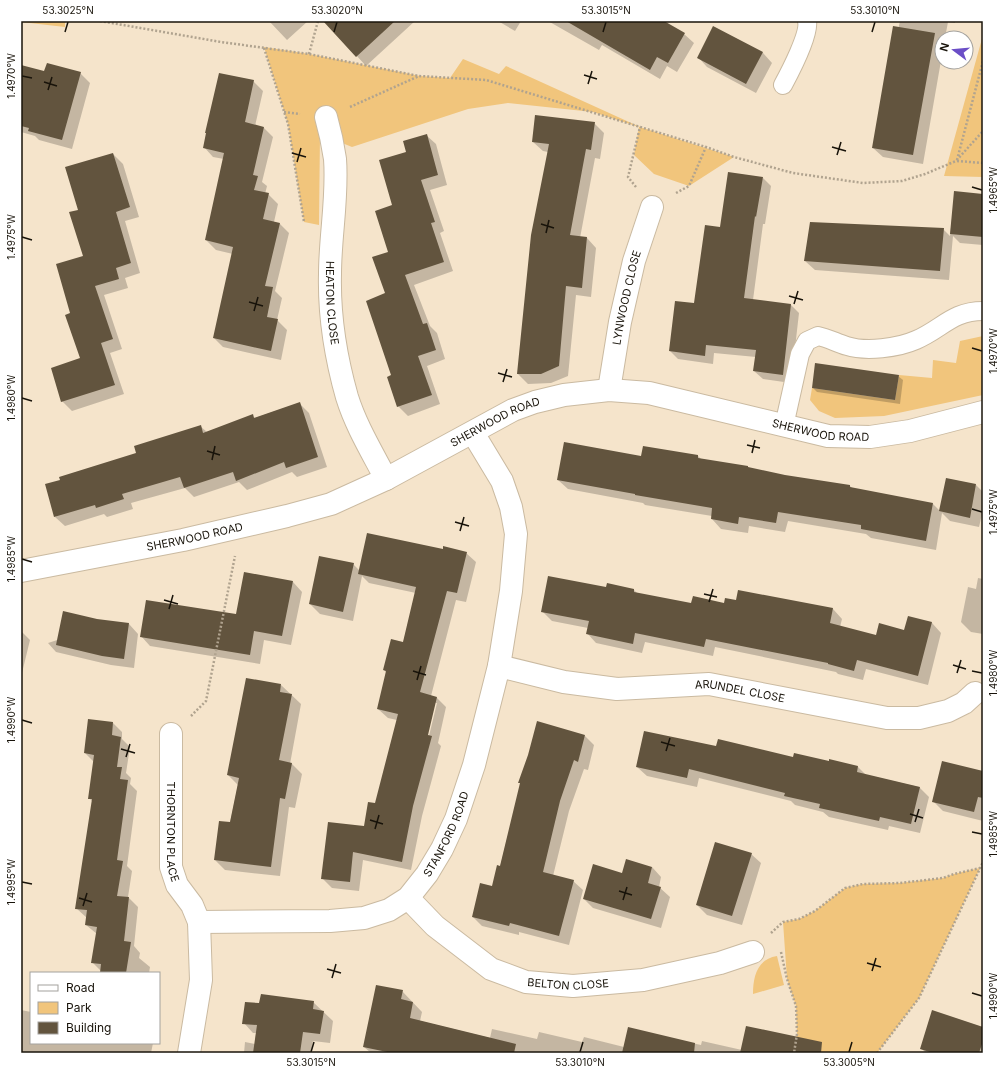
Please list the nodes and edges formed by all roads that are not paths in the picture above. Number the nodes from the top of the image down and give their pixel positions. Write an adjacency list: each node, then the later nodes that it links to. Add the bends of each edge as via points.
1 (807, 21): 2 (lane, via 805,38)
2 (783, 85)
3 (326, 117): 10 (street, HEATON CLOSE, via 335,160 330,275 338,357 359,427)
4 (652, 207): 6 (street, LYNWOOD CLOSE, via 634,261 625,299)
5 (983, 311): 8 (lane, via 972,311 953,318 917,340 899,345 867,350 818,336 807,341 800,354)
6 (609, 390): 8 (street, SHERWOOD ROAD, via 649,394); 9 (street, SHERWOOD ROAD, via 564,395 535,402 513,410)
7 (983, 412): 8 (street, SHERWOOD ROAD, via 910,431 870,437 828,436)
8 (784, 426)
9 (473, 433): 10 (street, SHERWOOD ROAD); 12 (street, STANFORD ROAD, via 502,481 511,507 516,534 511,591)
10 (386, 479): 11 (street, SHERWOOD ROAD, via 331,504 287,516 183,540)
11 (21, 571)
12 (499, 666): 13 (street, ARUNDEL CLOSE, via 564,682 617,689 710,684 887,718 919,718 948,711 964,703); 15 (street, STANFORD ROAD, via 474,765 456,819 442,850)
13 (975, 693)
14 (171, 734): 16 (street, THORNTON PLACE, via 171,867 177,885 192,905)
15 (408, 898): 16 (street, STANFORD ROAD, via 389,910 364,918 330,921); 17 (street, BELTON CLOSE, via 435,926 491,969 526,982 573,986 644,980 720,963)
16 (199, 922): 18 (street, via 201,980)
17 (753, 952)
18 (189, 1053)

